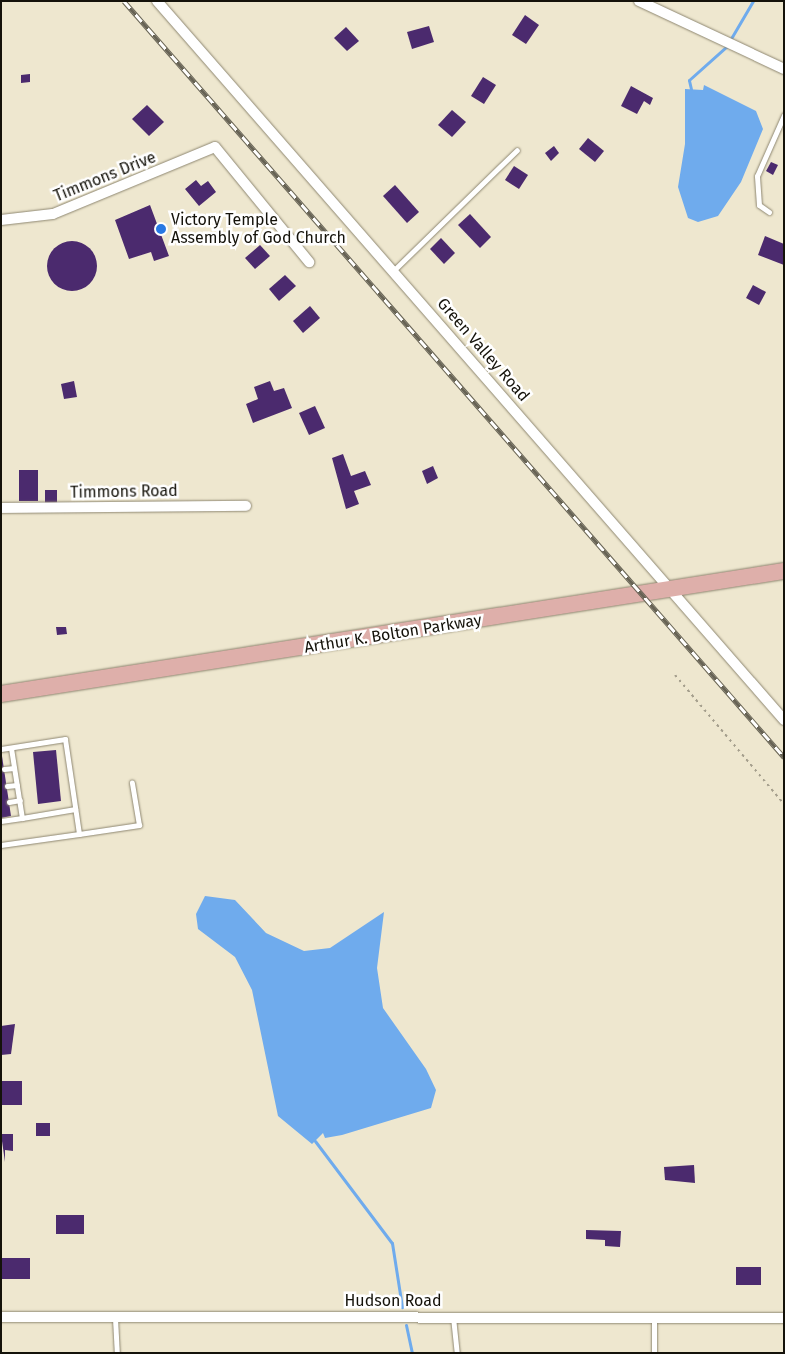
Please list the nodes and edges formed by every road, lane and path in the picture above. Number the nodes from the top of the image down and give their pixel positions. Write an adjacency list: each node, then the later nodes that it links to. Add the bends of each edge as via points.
1 (157, 1): 9 (street, Green Valley Road)
2 (639, 1): 3 (street)
3 (784, 69)
4 (784, 115): 6 (lane, via 757,176 759,205)
5 (517, 150): 9 (lane)
6 (769, 212)
7 (1, 220): 8 (street, Timmons Drive, via 53,214 215,147)
8 (309, 262)
9 (393, 270): 13 (street, Green Valley Road)
10 (246, 506): 11 (street, Timmons Road)
11 (1, 508)
12 (784, 571): 13 (main road, Arthur K. Bolton Parkway)
13 (672, 588): 15 (main road, Arthur K. Bolton Parkway); 16 (street, Green Valley Road)
14 (675, 675): 26 (path)
15 (1, 694)
16 (784, 720)
17 (11, 748): 18 (lane); 19 (lane); 27 (lane, via 65,739)
18 (1, 750)
19 (14, 768): 20 (lane); 22 (lane)
20 (4, 769)
21 (132, 783): 30 (lane, via 139,825)
22 (17, 785): 23 (lane); 24 (lane)
23 (7, 786)
24 (20, 800): 25 (lane); 28 (lane)
25 (9, 802)
26 (784, 804)
27 (75, 809): 28 (lane); 30 (lane)
28 (22, 818): 29 (lane)
29 (1, 821)
30 (79, 834): 31 (lane)
31 (1, 845)
32 (453, 1316): 34 (street, Hudson Road); 36 (street, Hudson Road); 38 (lane)
33 (1, 1317): 34 (street, Hudson Road)
34 (114, 1318): 37 (lane)
35 (784, 1318): 36 (street, Hudson Road)
36 (654, 1320): 39 (lane)
37 (117, 1353)
38 (457, 1353)
39 (654, 1353)

